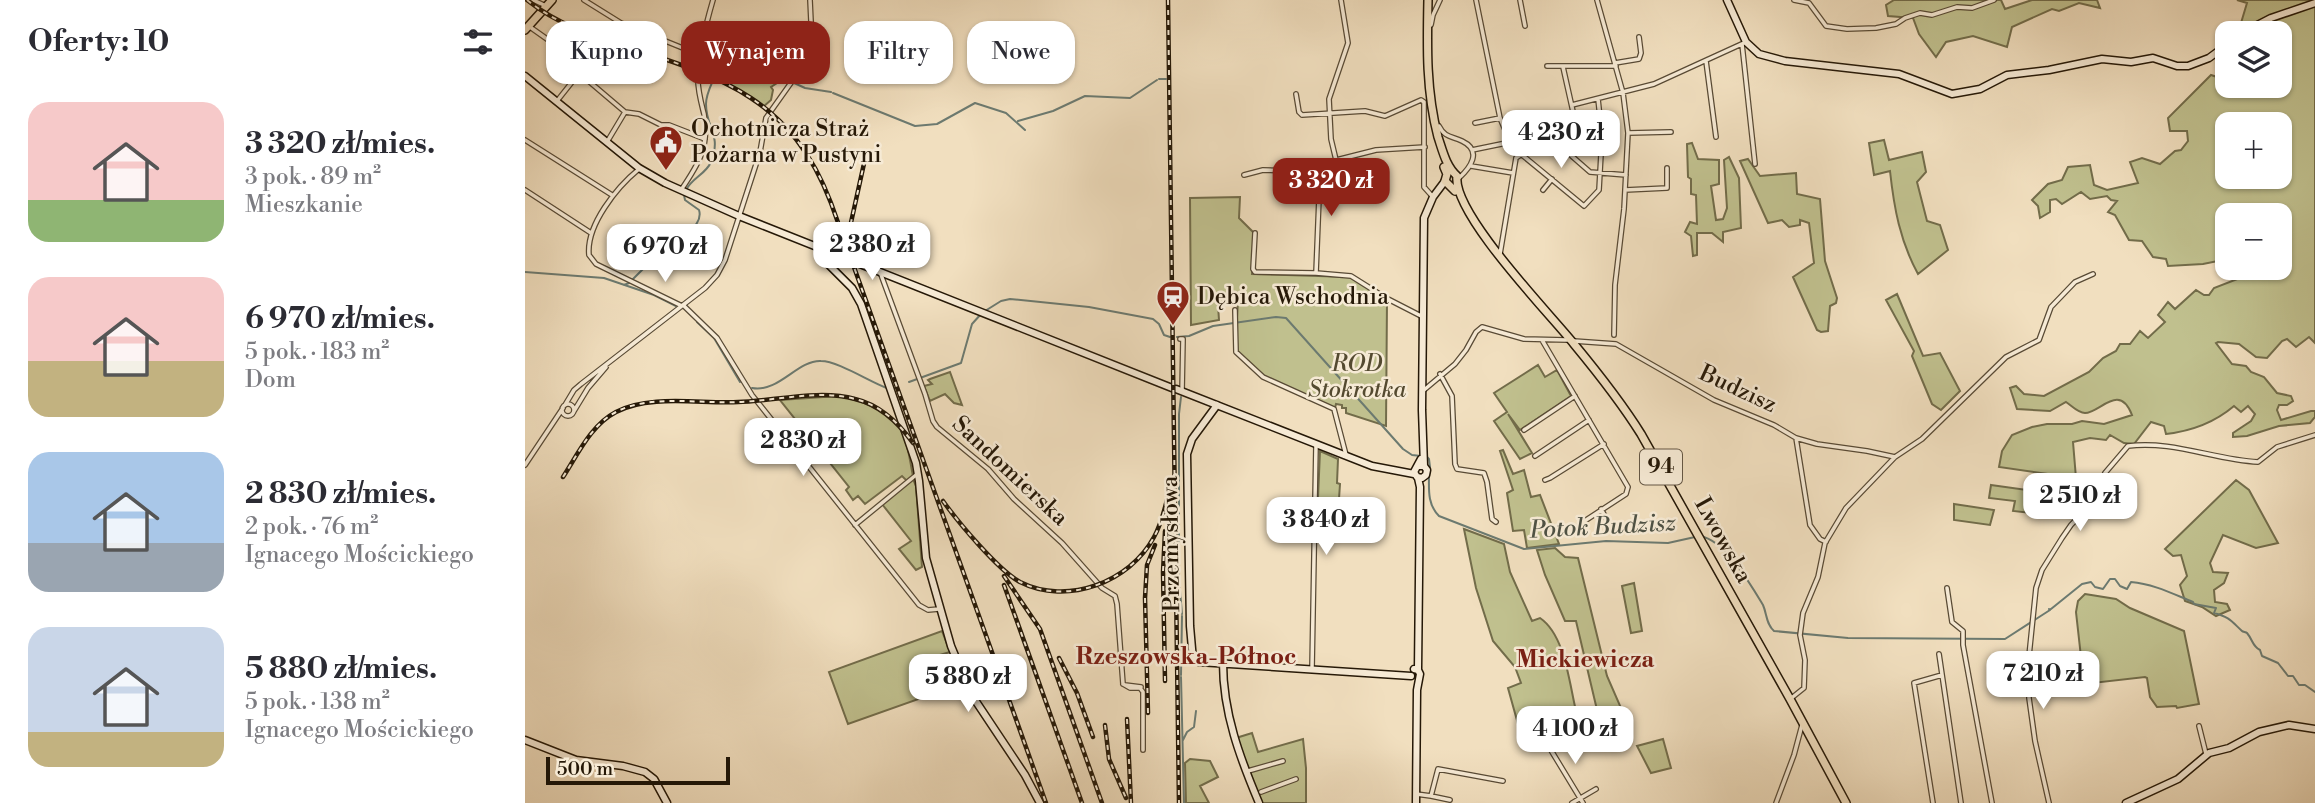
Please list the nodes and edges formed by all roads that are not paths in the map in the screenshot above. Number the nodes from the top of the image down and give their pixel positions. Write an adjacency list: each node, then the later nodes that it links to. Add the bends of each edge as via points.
1 (533, 0): 14 (street)
2 (585, 0): 23 (street, via 621,23)
3 (713, 0): 16 (street)
4 (810, 0): 75 (street, via 811,53 766,118 760,152)
5 (1341, 0): 39 (street, via 1348,43 1330,92)
6 (1427, 0): 67 (main road, 94, via 1427,98 1435,141)
7 (1440, 0): 53 (street, via 1430,28 1438,122 1444,135)
8 (1475, 0): 40 (street)
9 (1520, 0): 18 (street)
10 (1597, 0): 26 (street)
11 (1727, 0): 22 (street)
12 (1794, 0): 13 (street, via 1809,3 1826,26 1868,29 1920,13 1972,8)
13 (1994, 0)
14 (549, 3): 19 (main road)
15 (2315, 3): 17 (street)
16 (707, 21)
17 (2265, 21)
18 (1525, 26)
19 (527, 28): 21 (street)
20 (1639, 37): 26 (street, via 1639,59)
21 (546, 40)
22 (1744, 43): 24 (street, via 1768,57 1899,74 1952,94 1976,91 2007,75 2102,60 2153,58 2191,66); 25 (street); 58 (street)
23 (681, 47)
24 (2215, 55)
25 (1706, 61): 33 (street); 46 (street)
26 (1615, 64): 28 (street); 33 (street)
27 (1547, 66): 28 (street)
28 (1563, 67): 37 (street)
29 (525, 76): 36 (street)
30 (570, 84): 36 (street)
31 (594, 84): 38 (street)
32 (699, 84): 47 (street)
33 (1623, 93): 35 (street); 45 (street)
34 (1296, 94): 39 (street, via 1300,114)
35 (1598, 99): 37 (street); 51 (street)
36 (557, 101): 49 (street)
37 (1573, 105): 51 (street, via 1576,125)
38 (625, 112): 47 (street); 49 (street)
39 (1330, 114): 52 (street, via 1364,111 1385,116 1421,100); 57 (street)
40 (1500, 118): 41 (street); 50 (street)
41 (1475, 123)
42 (1547, 125): 43 (street)
43 (1542, 130): 55 (street); 64 (street, via 1587,170)
44 (1671, 132): 45 (street)
45 (1628, 133): 66 (street)
46 (1716, 137)
47 (705, 139): 72 (street)
48 (525, 140): 73 (street)
49 (607, 142): 61 (street)
50 (1511, 142): 53 (street); 54 (street)
51 (1602, 146): 64 (street)
52 (1425, 147): 57 (street, via 1376,150); 74 (street, via 1425,189)
53 (1472, 150): 59 (street)
54 (1516, 150): 55 (street); 56 (street)
55 (1523, 153): 56 (street); 68 (street)
56 (1516, 158): 63 (street)
57 (1336, 160): 60 (street)
58 (1755, 164)
59 (1471, 166): 63 (street); 67 (street)
60 (1311, 167): 65 (street); 81 (street, via 1319,198)
61 (639, 168): 72 (street); 73 (street)
62 (1667, 169): 71 (street, via 1667,188)
63 (1513, 173): 79 (street, via 1501,253)
64 (1601, 173): 66 (street); 68 (street, via 1599,190 1584,206)
65 (1244, 175)
66 (1626, 175): 71 (street)
67 (1453, 178): 74 (street); 79 (main road, 94, via 1471,221)
68 (1552, 179): 70 (street)
69 (525, 190): 76 (street)
70 (1543, 190)
71 (1625, 190): 87 (street)
72 (683, 191): 75 (street)
73 (612, 195): 76 (street)
74 (1433, 197): 85 (street, via 1424,218)
75 (737, 215): 78 (street); 83 (street, via 721,269)
76 (590, 233): 83 (street, via 588,252 596,264)
77 (1255, 233): 81 (street, via 1255,272)
78 (828, 250): 80 (street); 112 (street, via 827,263 861,304)
79 (1497, 255): 86 (main road, 94)
80 (880, 270): 93 (street); 134 (street, Sandomierska, via 937,427 988,469 1102,588 1115,596 1123,684 1139,685 1143,692)
81 (1316, 273): 85 (street, via 1351,276)
82 (2094, 274): 108 (street, via 2075,282 2051,307 2039,340 2005,357 1922,439)
83 (683, 306): 92 (street); 118 (street, via 717,338 748,390)
84 (1235, 310): 107 (street, via 1235,351 1262,376 1334,409)
85 (1423, 317): 94 (street)
86 (1551, 319): 89 (main road, 94); 89 (main road, 94)
87 (1614, 335)
88 (1183, 339): 93 (street)
89 (1565, 339): 90 (street, Budzisz); 103 (street, Budzisz, via 1616,344 1714,400); 128 (main road, Lwowska / 94, via 1587,360 1641,434)
90 (1542, 340): 91 (street, Budzisz, via 1482,327 1459,360); 95 (street)
91 (1440, 374): 94 (street); 116 (street, via 1452,397 1455,464 1457,469 1484,472)
92 (593, 379): 97 (street, via 574,390); 98 (street)
93 (1177, 389): 96 (street)
94 (1422, 391): 111 (street)
95 (1575, 396): 100 (street); 101 (street)
96 (1217, 405): 105 (street); 124 (street, Przemysłowa, via 1192,439 1187,454 1189,577 1192,657 1197,662)
97 (564, 406): 98 (street, via 572,404); 99 (street)
98 (575, 411): 99 (street, via 570,416)
99 (561, 414): 109 (street)
100 (1589, 420): 104 (street); 106 (street)
101 (1524, 430)
102 (2315, 435): 157 (street, via 2279,446 2257,462 2175,447 2132,445 2125,447 2105,473 2094,502 2071,525 2036,588 2029,698)
103 (1796, 438): 108 (street, Budzisz); 120 (street, via 1810,525)
104 (1604, 444): 113 (street); 115 (street, via 1628,490)
105 (1316, 445): 107 (street); 125 (street)
106 (1535, 456)
107 (1347, 457): 110 (street)
108 (1895, 457): 120 (street, via 1849,504)
109 (525, 465)
110 (1398, 471): 111 (street); 114 (street, via 1410,475)
111 (1419, 472): 114 (street)
112 (918, 474): 118 (street); 122 (street, via 926,558)
113 (1545, 480)
114 (1420, 490): 126 (street)
115 (1601, 509): 117 (street); 119 (street)
116 (1496, 522)
117 (1580, 524)
118 (855, 525): 122 (street, via 921,606)
119 (1610, 525)
120 (1826, 542): 128 (street, via 1800,634 1804,688)
121 (1947, 588): 156 (street, via 1951,619 1963,631)
122 (942, 608): 148 (street, via 951,646 971,694)
123 (1939, 654): 127 (street)
124 (1223, 663): 125 (street); 149 (street, via 1231,729)
125 (1312, 668): 126 (street)
126 (1415, 674): 143 (street)
127 (1942, 676): 154 (street, via 1914,682); 155 (street)
128 (1789, 700): 131 (main road, Lwowska / 94); 142 (main road, Lwowska / 94)
129 (2199, 726): 135 (street)
130 (2315, 729): 135 (street, via 2291,725 2267,730)
131 (1804, 737): 142 (main road, Lwowska / 94); 152 (street)
132 (525, 740): 147 (street, via 570,758 645,772)
133 (1546, 742): 146 (street)
134 (1143, 750)
135 (2206, 754): 158 (street, via 2174,782)
136 (1243, 758): 138 (street)
137 (1283, 761): 138 (street)
138 (1248, 771): 139 (street, via 1259,792)
139 (1296, 779)
140 (1503, 781): 144 (street, via 1438,769)
141 (1596, 789): 146 (street)
142 (1840, 791): 153 (main road, Lwowska / 94)
143 (1416, 794): 144 (street); 150 (street)
144 (1431, 796): 145 (street)
145 (1450, 800)
146 (1581, 801): 151 (street)
147 (667, 803)
148 (1040, 803)
149 (1259, 803)
150 (1416, 803)
151 (1572, 803)
152 (1776, 803)
153 (1846, 803)
154 (1933, 803)
155 (1962, 803)
156 (1991, 803)
157 (2049, 803)
158 (2126, 803)

